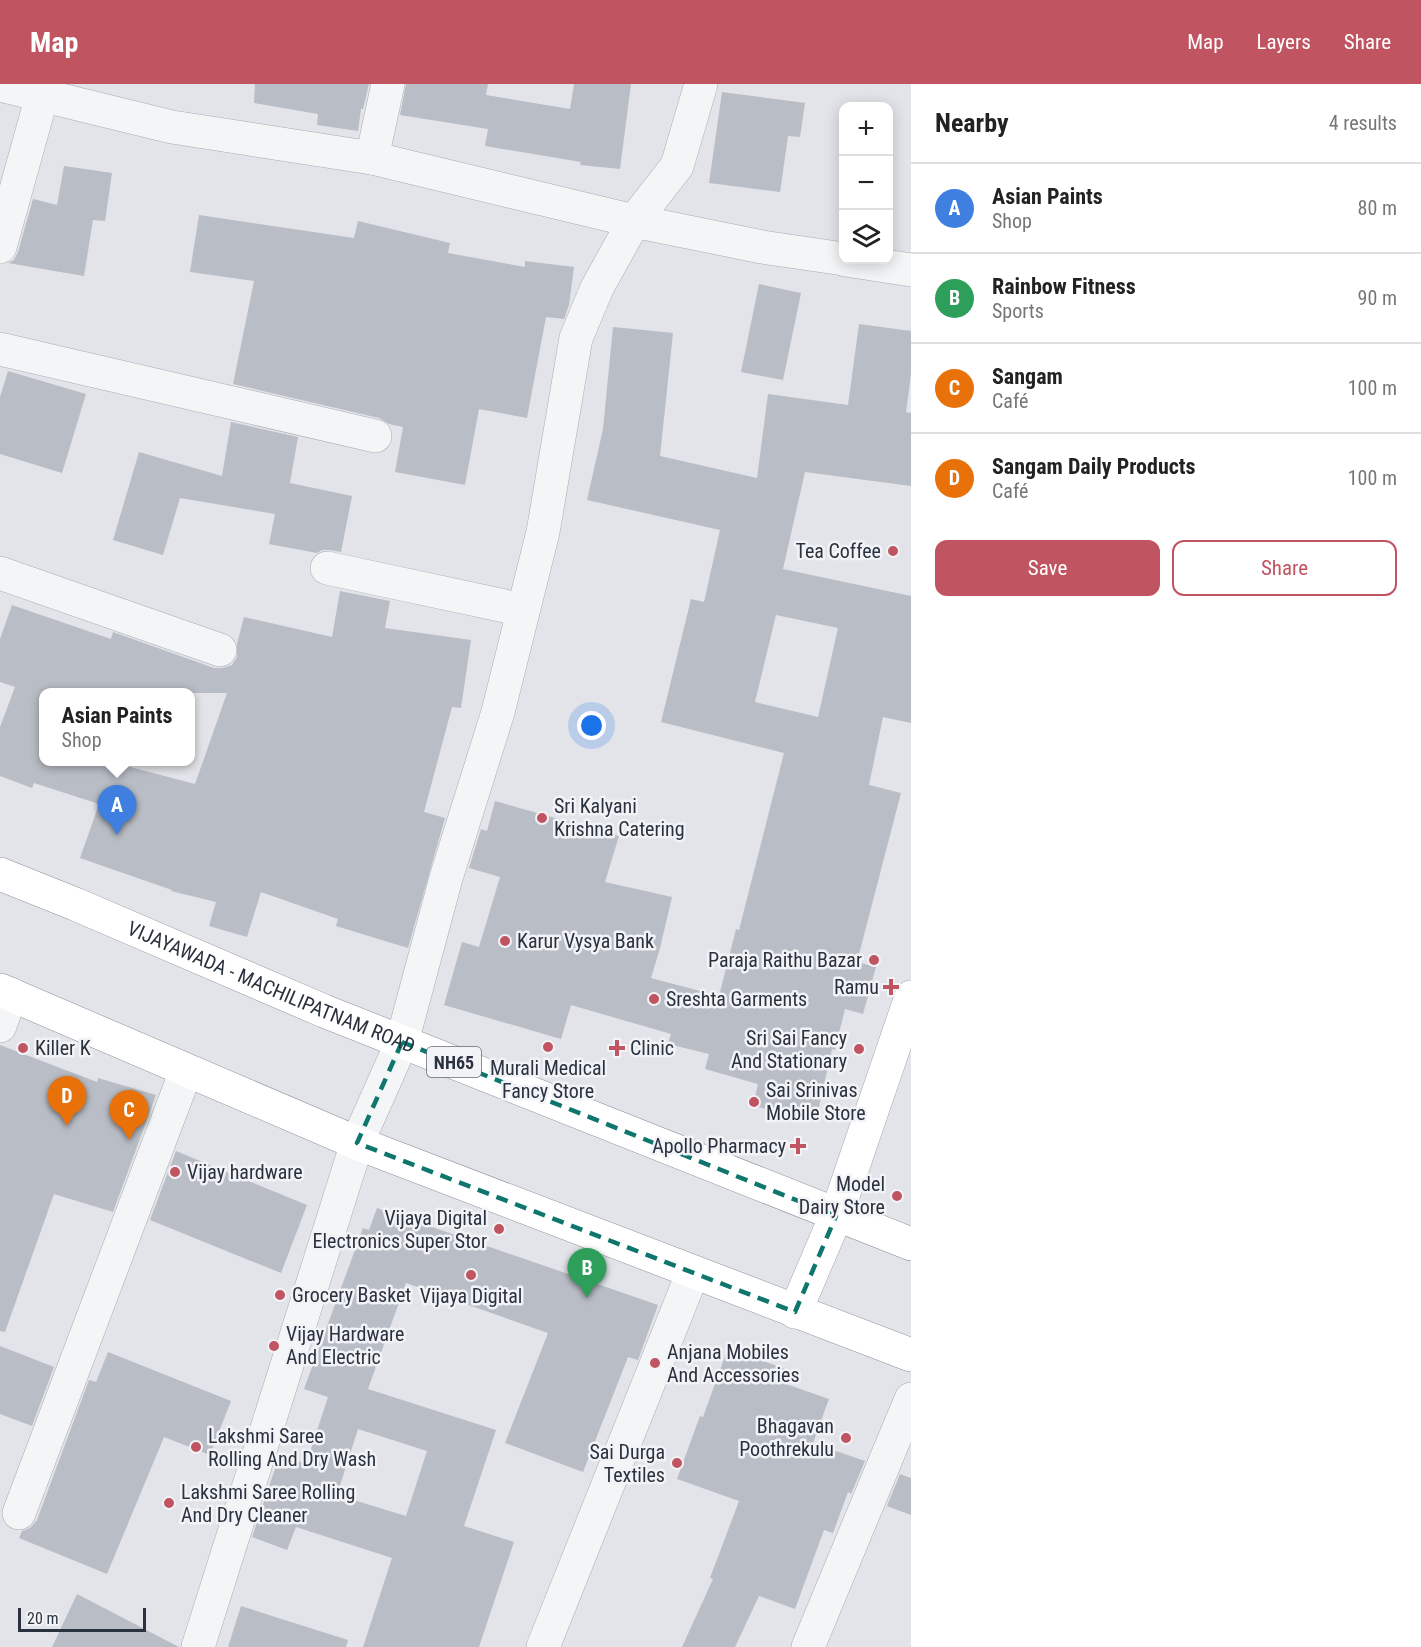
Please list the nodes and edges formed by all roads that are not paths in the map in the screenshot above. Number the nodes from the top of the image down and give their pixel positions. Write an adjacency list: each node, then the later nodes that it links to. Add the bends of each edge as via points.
1 (388, 84): 5 (street)
2 (701, 84): 6 (street, via 677,166)
3 (0, 85): 4 (street)
4 (42, 96): 5 (street, via 172,127); 7 (street)
5 (372, 158): 6 (street)
6 (634, 221): 8 (street); 15 (street, via 597,288 576,338 543,532)
7 (0, 248)
8 (839, 258)
9 (875, 264): 10 (street)
10 (911, 270)
11 (0, 349): 12 (street)
12 (375, 436)
13 (327, 568): 15 (street)
14 (0, 573): 16 (street)
15 (523, 610): 21 (street, via 498,712 446,879)
16 (220, 650)
17 (0, 874): 21 (main road, VIJAYAWADA - MACHILIPATNAM ROAD / NH65)
18 (6, 992): 20 (street); 22 (main road)
19 (911, 997): 24 (main road)
20 (0, 1026)
21 (402, 1042): 23 (street); 24 (main road, VIJAYAWADA - MACHILIPATNAM ROAD / NH65)
22 (186, 1071): 23 (main road); 30 (street)
23 (357, 1143): 26 (main road); 31 (street)
24 (836, 1216): 25 (main road, VIJAYAWADA - MACHILIPATNAM ROAD / NH65); 27 (main road)
25 (911, 1244)
26 (693, 1272): 27 (main road); 32 (street)
27 (795, 1312): 28 (main road)
28 (911, 1355)
29 (911, 1399): 33 (street)
30 (19, 1513)
31 (198, 1647)
32 (543, 1647)
33 (808, 1647)

